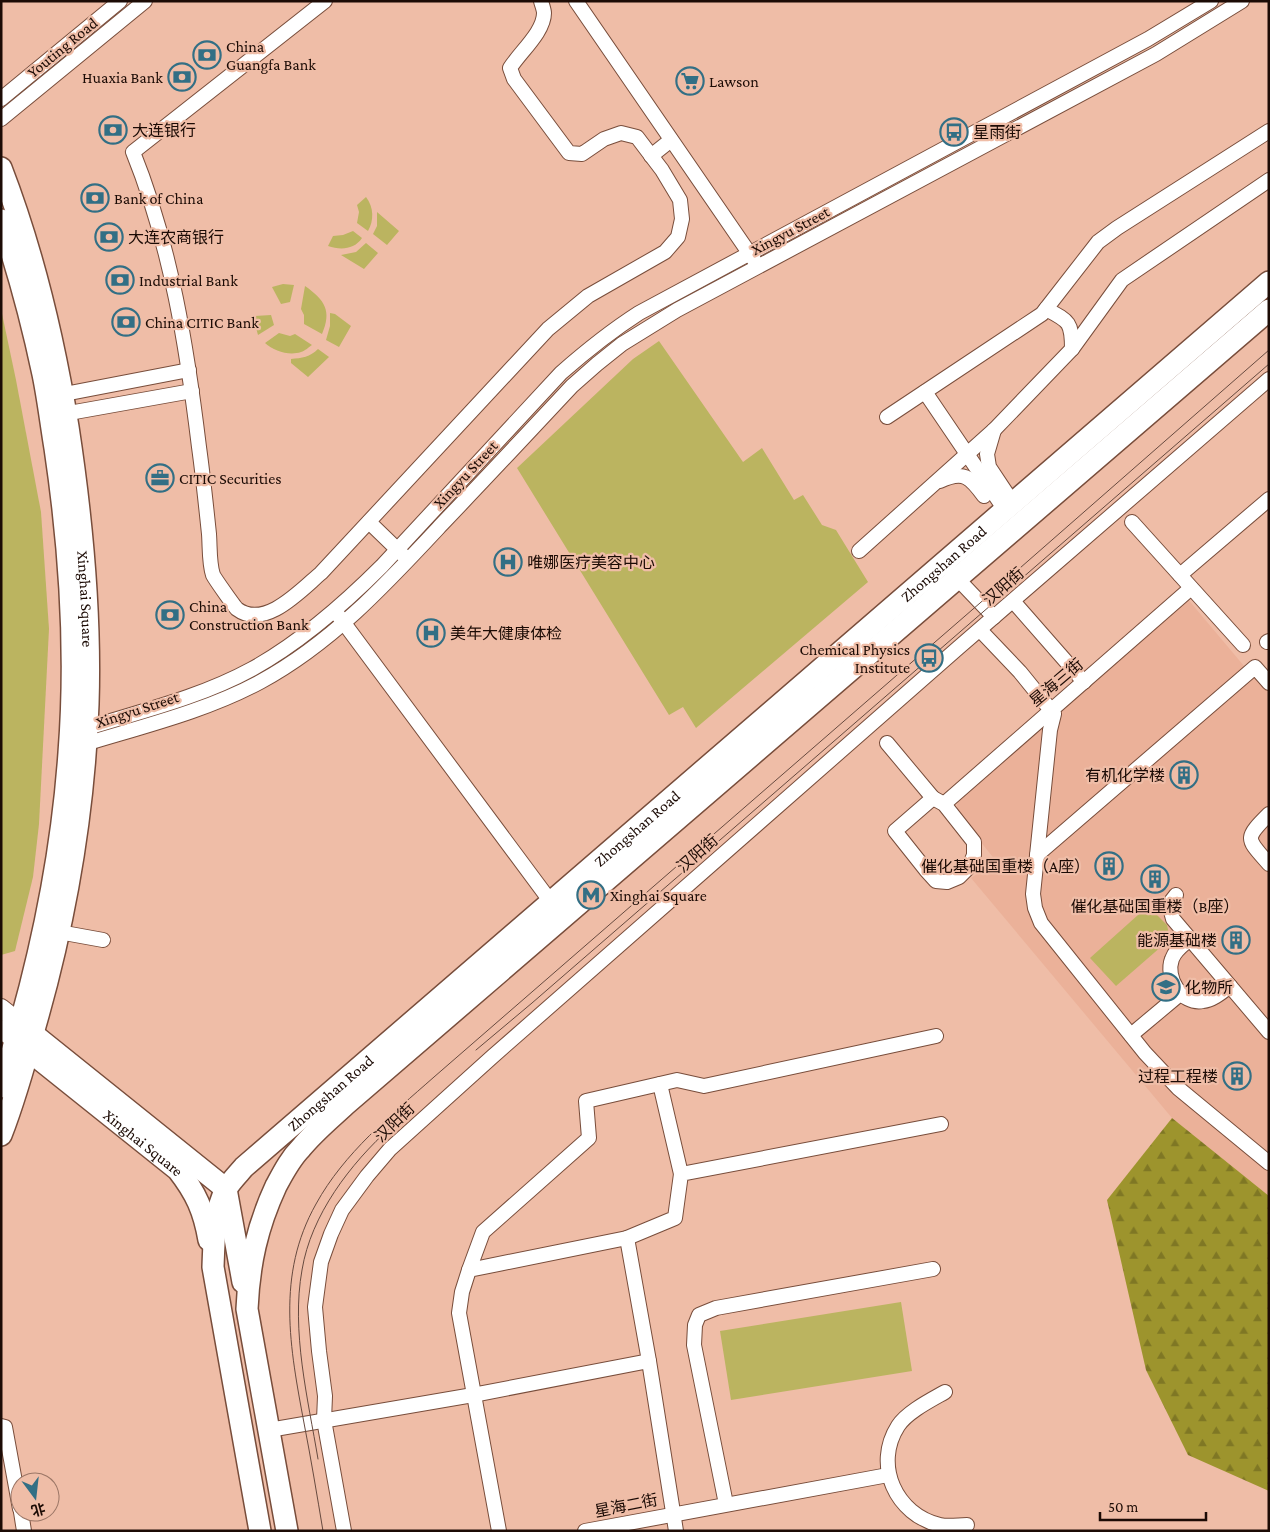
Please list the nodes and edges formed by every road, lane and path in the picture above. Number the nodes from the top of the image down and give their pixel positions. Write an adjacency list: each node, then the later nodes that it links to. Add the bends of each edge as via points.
1 (120, 1): 8 (street, Youting Road)
2 (145, 1): 9 (street, Youting Road)
3 (325, 1): 22 (street, via 133,152 159,226)
4 (541, 1): 12 (street, via 544,14 538,32 510,68 528,99 569,153 582,154 604,139 621,133 637,137)
5 (576, 1): 11 (street)
6 (1211, 1): 16 (street, Xingyu Street, via 1148,39)
7 (1242, 1): 17 (street, Xingyu Street, via 1156,54)
8 (1, 99)
9 (1, 119)
10 (1269, 131): 19 (street, via 1098,242)
11 (673, 143): 12 (street); 16 (street)
12 (653, 159): 33 (street, via 680,200 682,219 678,237 665,252 588,296 548,330)
13 (1, 168): 26 (highway, Xinghai Square, via 24,237 58,370)
14 (1269, 180): 21 (street, via 1122,280)
15 (1, 220): 26 (highway, Xinghai Square, via 28,308)
16 (749, 253): 17 (street); 35 (street, Xingyu Street, via 640,312 586,350)
17 (758, 267): 37 (street, Xingyu Street, via 648,327 597,364 572,386)
18 (1269, 282): 32 (highway, Zhongshan Road)
19 (1046, 309): 21 (street, via 1064,319 1072,331); 25 (street)
20 (1269, 310): 38 (highway, Zhongshan Road)
21 (1072, 349): 28 (street)
22 (189, 370): 24 (street); 26 (street)
23 (1269, 379): 41 (street, 汉阳街)
24 (192, 391): 26 (street); 33 (street, via 213,576 237,609 252,615 265,614 281,606 321,573)
25 (925, 392): 27 (street); 29 (street)
26 (52, 407): 50 (highway, Xinghai Square, via 64,505)
27 (887, 417)
28 (994, 430): 29 (street); 32 (street, via 987,454)
29 (966, 455): 30 (street); 32 (street)
30 (935, 483): 32 (street, via 953,475 965,476); 36 (street)
31 (1269, 499): 39 (street)
32 (1005, 509): 38 (highway, Zhongshan Road)
33 (373, 519): 35 (street)
34 (1132, 522): 39 (street)
35 (401, 546): 37 (street); 42 (street, Xingyu Street)
36 (859, 551)
37 (412, 557): 44 (street, Xingyu Street)
38 (950, 571): 43 (street); 57 (highway, Zhongshan Road); 79 (highway, Zhongshan Road, via 300,1149 283,1171 259,1226 248,1280)
39 (1180, 575): 40 (street)
40 (1192, 588): 46 (street); 47 (street, 星海三街)
41 (1013, 601): 43 (street, 汉阳街); 47 (street)
42 (334, 610): 44 (street); 50 (street, Xingyu Street, via 284,649 251,669)
43 (994, 617): 45 (street, 汉阳街)
44 (344, 623): 50 (street, Xingyu Street, via 292,662 259,682 220,699 179,715); 57 (street)
45 (980, 630): 49 (street); 83 (street, 汉阳街, via 472,1074 390,1149 367,1176 342,1210 321,1262 315,1307 325,1396)
46 (1243, 644)
47 (1084, 682): 49 (street, 星海三街)
48 (1269, 684): 54 (street, via 1254,666)
49 (1051, 710): 52 (street, 星海三街); 54 (street, via 1054,714)
50 (81, 735): 58 (highway, Xinghai Square, via 78,815); 65 (highway, Xinghai Square, via 64,810 43,933)
51 (887, 743): 52 (street)
52 (939, 801): 52 (street, via 895,831 936,881 947,882 959,877 969,867 974,855 974,842)
53 (1269, 814): 55 (street, via 1253,830 1250,838 1252,845)
54 (1037, 855): 66 (street, via 1033,894 1041,922)
55 (1269, 864)
56 (1176, 895): 59 (street, via 1169,904 1173,919)
57 (551, 902): 74 (highway, Zhongshan Road, via 244,1167)
58 (59, 932): 60 (street); 65 (highway, Xinghai Square)
59 (1190, 939): 61 (street); 62 (street, via 1176,951 1171,961 1170,974)
60 (103, 940)
61 (1230, 986): 62 (street, via 1201,1002); 64 (street)
62 (1180, 994): 66 (street)
63 (1, 1008): 65 (main road)
64 (1269, 1032)
65 (19, 1035): 69 (highway, Xinghai Square); 71 (highway, Xinghai Square, via 17,1091); 74 (highway, Xinghai Square); 76 (highway, Xinghai Square, via 178,1170 205,1218)
66 (1131, 1035): 72 (street, via 1178,1088)
67 (936, 1036): 68 (street, via 704,1086 677,1080)
68 (660, 1084): 73 (street); 78 (street, via 586,1101 589,1138 484,1232)
69 (1, 1087)
70 (940, 1124): 73 (street)
71 (1, 1135)
72 (1269, 1163)
73 (682, 1174): 75 (street, via 675,1218)
74 (226, 1189): 76 (highway, Zhongshan Road, via 219,1207); 79 (highway)
75 (627, 1238): 78 (street); 80 (street)
76 (213, 1267): 91 (highway, Zhongshan Road)
77 (934, 1269): 88 (street, via 716,1308 700,1315 695,1325 694,1346)
78 (469, 1270): 82 (street, via 459,1314)
79 (247, 1309): 85 (highway, Zhongshan Road)
80 (649, 1361): 82 (street); 89 (street)
81 (945, 1392): 87 (street, via 920,1406 898,1425 888,1448)
82 (473, 1395): 83 (street); 94 (street)
83 (324, 1420): 85 (street); 93 (street, 汉阳街)
84 (1, 1426): 86 (street, via 5,1427)
85 (269, 1430): 92 (highway, Zhongshan Road)
86 (13, 1472)
87 (888, 1475): 88 (street, 星海二街); 90 (street, via 900,1499 921,1518 942,1526)
88 (726, 1504): 89 (street, 星海二街)
89 (673, 1514): 95 (street, 星海二街); 96 (street)
90 (967, 1525)
91 (260, 1531)
92 (287, 1531)
93 (344, 1531)
94 (499, 1531)
95 (585, 1531)
96 (676, 1531)

